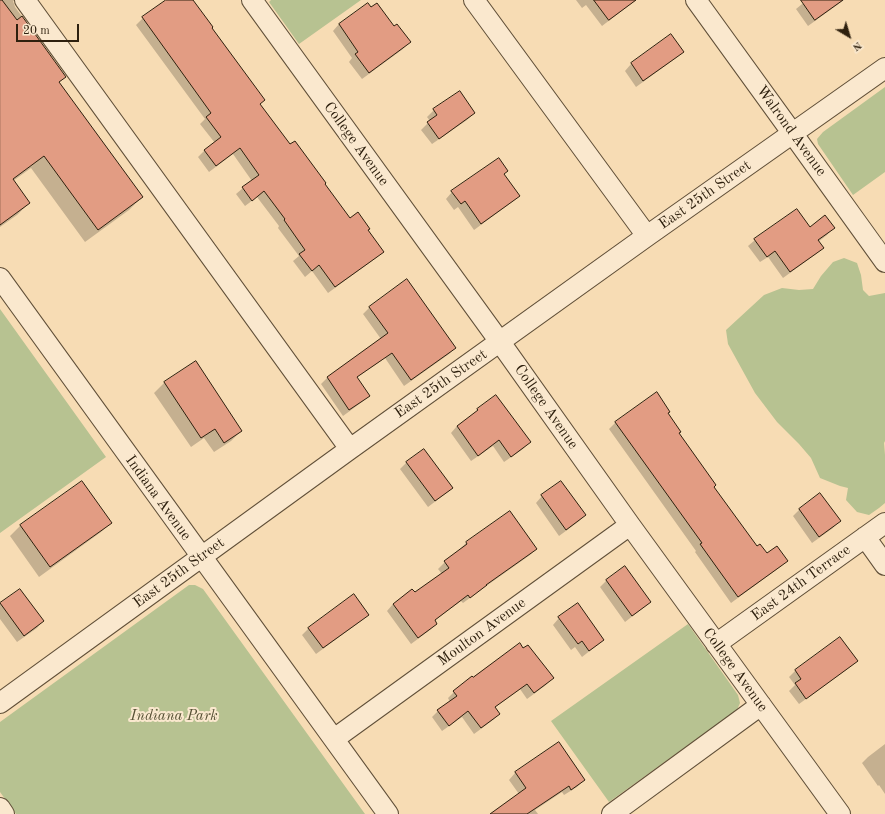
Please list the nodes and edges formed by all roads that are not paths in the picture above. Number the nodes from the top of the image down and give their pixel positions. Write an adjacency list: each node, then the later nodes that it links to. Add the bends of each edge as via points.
1 (25, 0): 11 (street)
2 (252, 0): 10 (street, College Avenue)
3 (474, 0): 7 (street)
4 (696, 0): 6 (street, Walrond Avenue)
5 (885, 68): 6 (street, East 25th Street)
6 (793, 134): 7 (street, East 25th Street); 8 (street, Walrond Avenue)
7 (648, 236): 10 (street, East 25th Street)
8 (885, 262)
9 (0, 278): 15 (street, Indiana Avenue)
10 (500, 342): 11 (street, East 25th Street); 13 (street, College Avenue)
11 (350, 449): 15 (street, East 25th Street)
12 (885, 523): 14 (street, East 24th Terrace)
13 (630, 525): 17 (street, College Avenue); 20 (street, Moulton Avenue)
14 (865, 537): 16 (street); 17 (street, East 24th Terrace)
15 (201, 557): 18 (street, East 25th Street); 20 (street, Indiana Avenue)
16 (885, 566)
17 (716, 644): 19 (street, College Avenue)
18 (0, 702)
19 (761, 705): 24 (street); 25 (street, College Avenue)
20 (334, 739): 23 (street, Indiana Avenue)
21 (0, 808): 22 (street)
22 (4, 814)
23 (388, 814)
24 (614, 814)
25 (840, 814)

